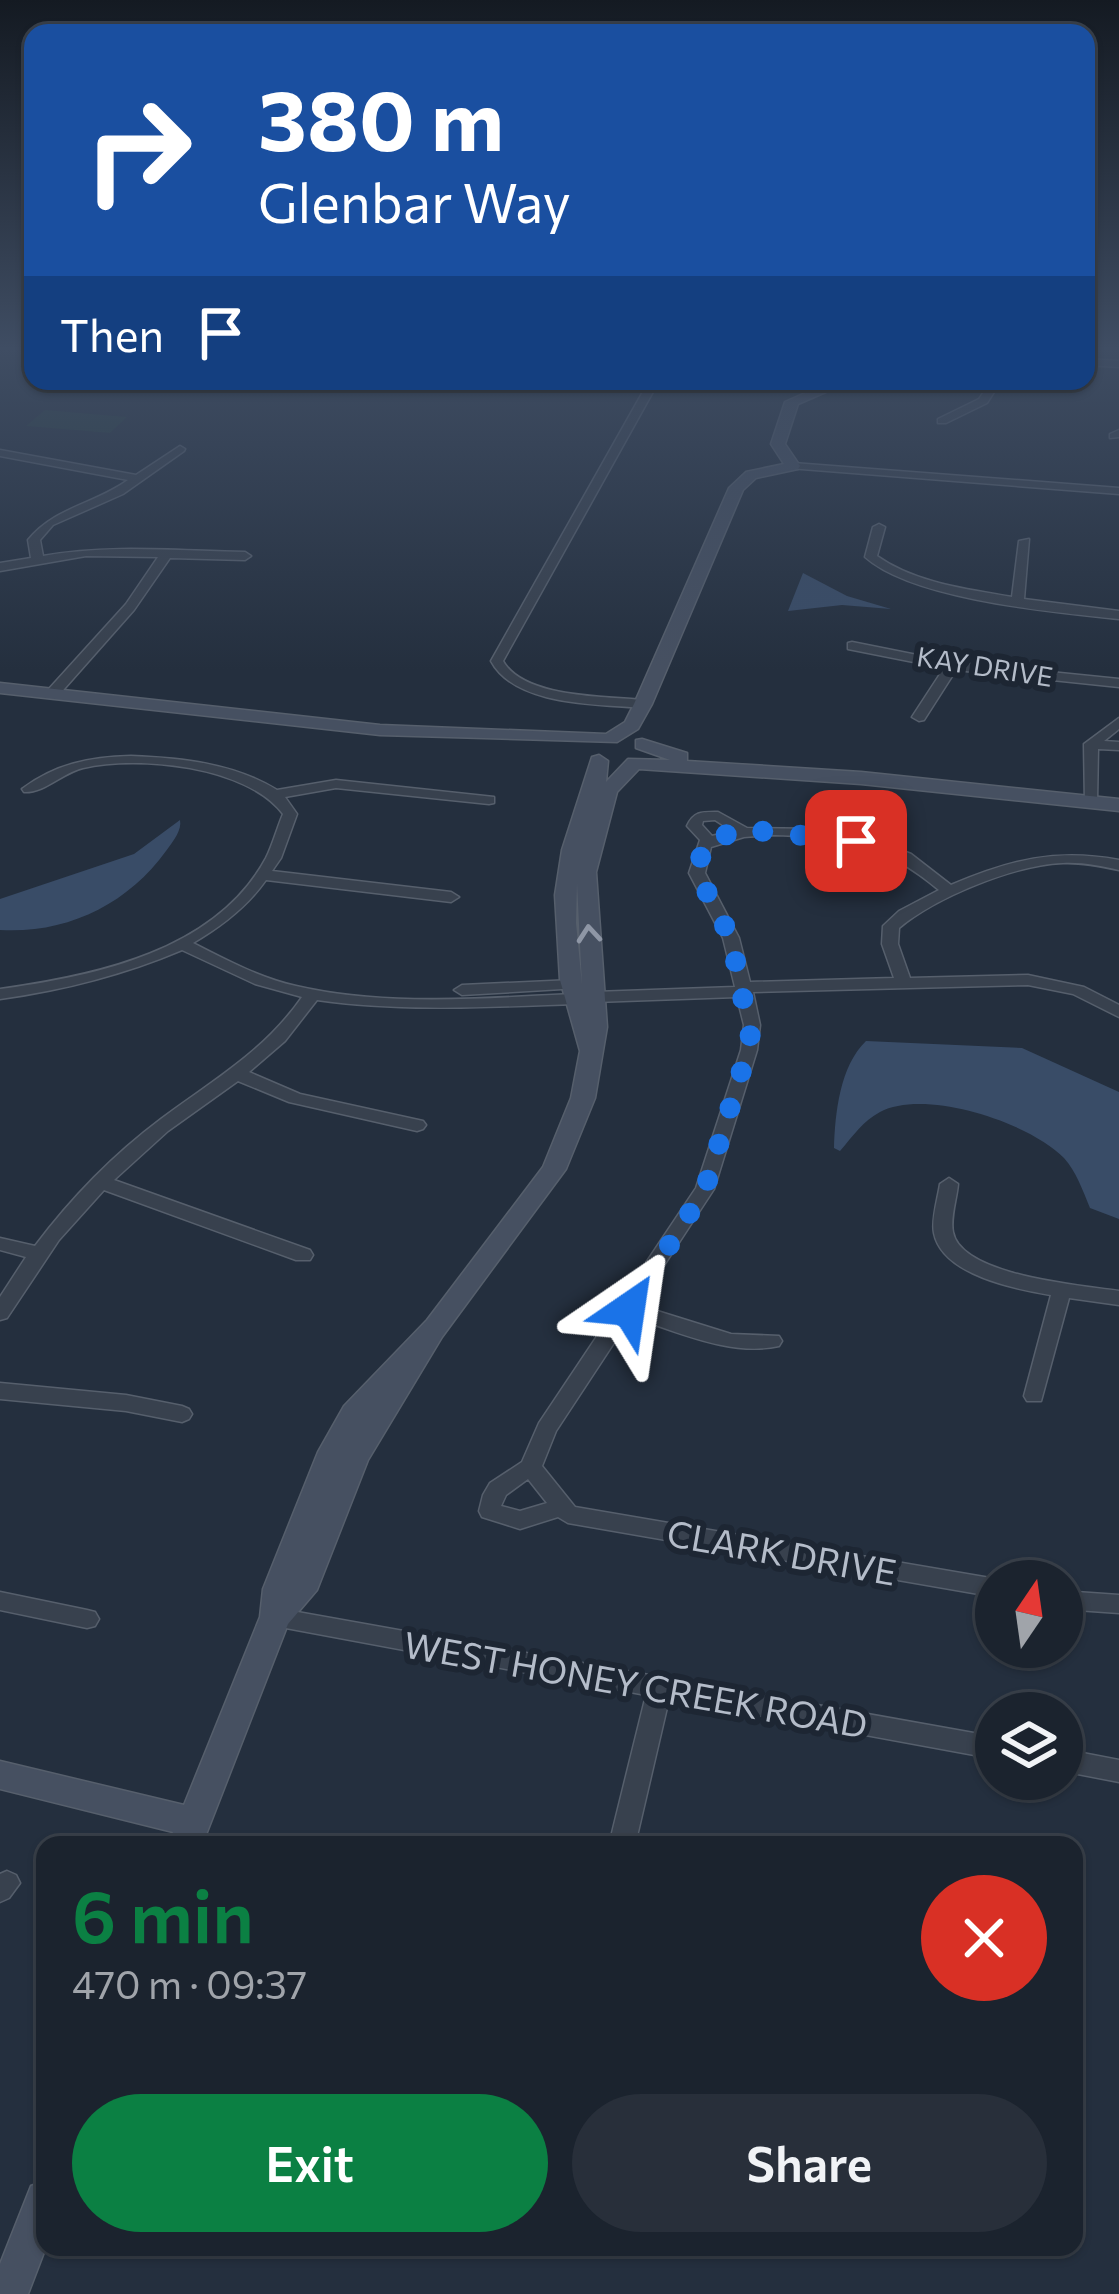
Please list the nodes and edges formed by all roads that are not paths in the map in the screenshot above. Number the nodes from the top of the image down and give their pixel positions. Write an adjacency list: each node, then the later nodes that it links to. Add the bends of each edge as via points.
1 (16, 456): 6 (street)
2 (170, 456): 6 (street)
3 (612, 456): 21 (street, via 497,662 507,679 532,690)
4 (786, 456): 5 (street)
5 (793, 466): 7 (street); 21 (street, via 751,475 736,488)
6 (138, 479): 12 (street, via 44,526 34,540)
7 (1119, 491)
8 (879, 527): 14 (street, via 871,557 878,566)
9 (1025, 542): 14 (street)
10 (168, 552): 11 (street); 12 (street); 20 (street)
11 (245, 556)
12 (37, 559): 13 (street)
13 (0, 567)
14 (1017, 602): 15 (street)
15 (1119, 615)
16 (852, 646): 17 (street, KAY DRIVE)
17 (952, 666): 18 (street, KAY DRIVE); 22 (street)
18 (1119, 683)
19 (0, 688): 20 (street)
20 (52, 694): 27 (street, via 442,741)
21 (643, 704): 26 (street)
22 (919, 718)
23 (1119, 722): 24 (street)
24 (1091, 744): 25 (street); 31 (street)
25 (1119, 746)
26 (636, 747): 27 (street); 27 (street); 31 (street); 42 (street, one-way to 26, via 586,872 608,790)
27 (603, 750): 42 (street, via 566,872)
28 (29, 790): 29 (street, via 71,767 113,761 234,774)
29 (280, 794): 30 (street, via 327,784); 36 (street, via 290,814)
30 (489, 800)
31 (1090, 802): 32 (street)
32 (1119, 805)
33 (740, 829): 34 (street); 34 (street, via 718,816 696,818); 37 (street, via 883,847)
34 (707, 842): 41 (street, via 697,873 731,938)
35 (1119, 865): 37 (street, via 1054,859)
36 (265, 875): 38 (street); 39 (street, via 225,916)
37 (951, 892): 40 (street, via 891,926)
38 (451, 898)
39 (181, 943): 43 (street, via 102,976); 44 (street, via 242,975)
40 (903, 981): 41 (street); 45 (street, via 1028,980 1078,990)
41 (744, 987): 42 (street); 55 (street, via 749,1050 705,1189)
42 (584, 992): 44 (street, via 430,1003); 67 (street, via 579,1028 591,1050 583,1098 554,1169 375,1420 302,1590)
43 (0, 994)
44 (312, 994): 46 (street, via 287,1035)
45 (1119, 1012)
46 (238, 1073): 47 (street, via 295,1098); 48 (street)
47 (417, 1125)
48 (100, 1182): 51 (street); 52 (street)
49 (949, 1184): 53 (street, via 942,1228 957,1258)
50 (0, 1244): 51 (street)
51 (34, 1252): 56 (street)
52 (303, 1255)
53 (1062, 1288): 54 (street); 59 (street)
54 (1119, 1298)
55 (629, 1309): 57 (street, via 731,1341); 61 (street, via 546,1429)
56 (0, 1313)
57 (772, 1341)
58 (0, 1391): 60 (street)
59 (1034, 1396)
60 (182, 1414)
61 (531, 1467): 62 (street); 62 (street, CLARK DRIVE, via 499,1486 490,1510 520,1520)
62 (564, 1511): 63 (street, CLARK DRIVE)
63 (975, 1584)
64 (0, 1601): 68 (street)
65 (1083, 1601): 66 (street)
66 (1119, 1604)
67 (275, 1617): 69 (street, WEST HONEY CREEK ROAD); 74 (street)
68 (87, 1619)
69 (660, 1687): 70 (street, WEST HONEY CREEK ROAD); 75 (street)
70 (975, 1744)
71 (1083, 1764): 72 (street)
72 (1119, 1771)
73 (0, 1775): 74 (street)
74 (189, 1833)
75 (624, 1836)
76 (36, 2223): 77 (street)
77 (8, 2294)

